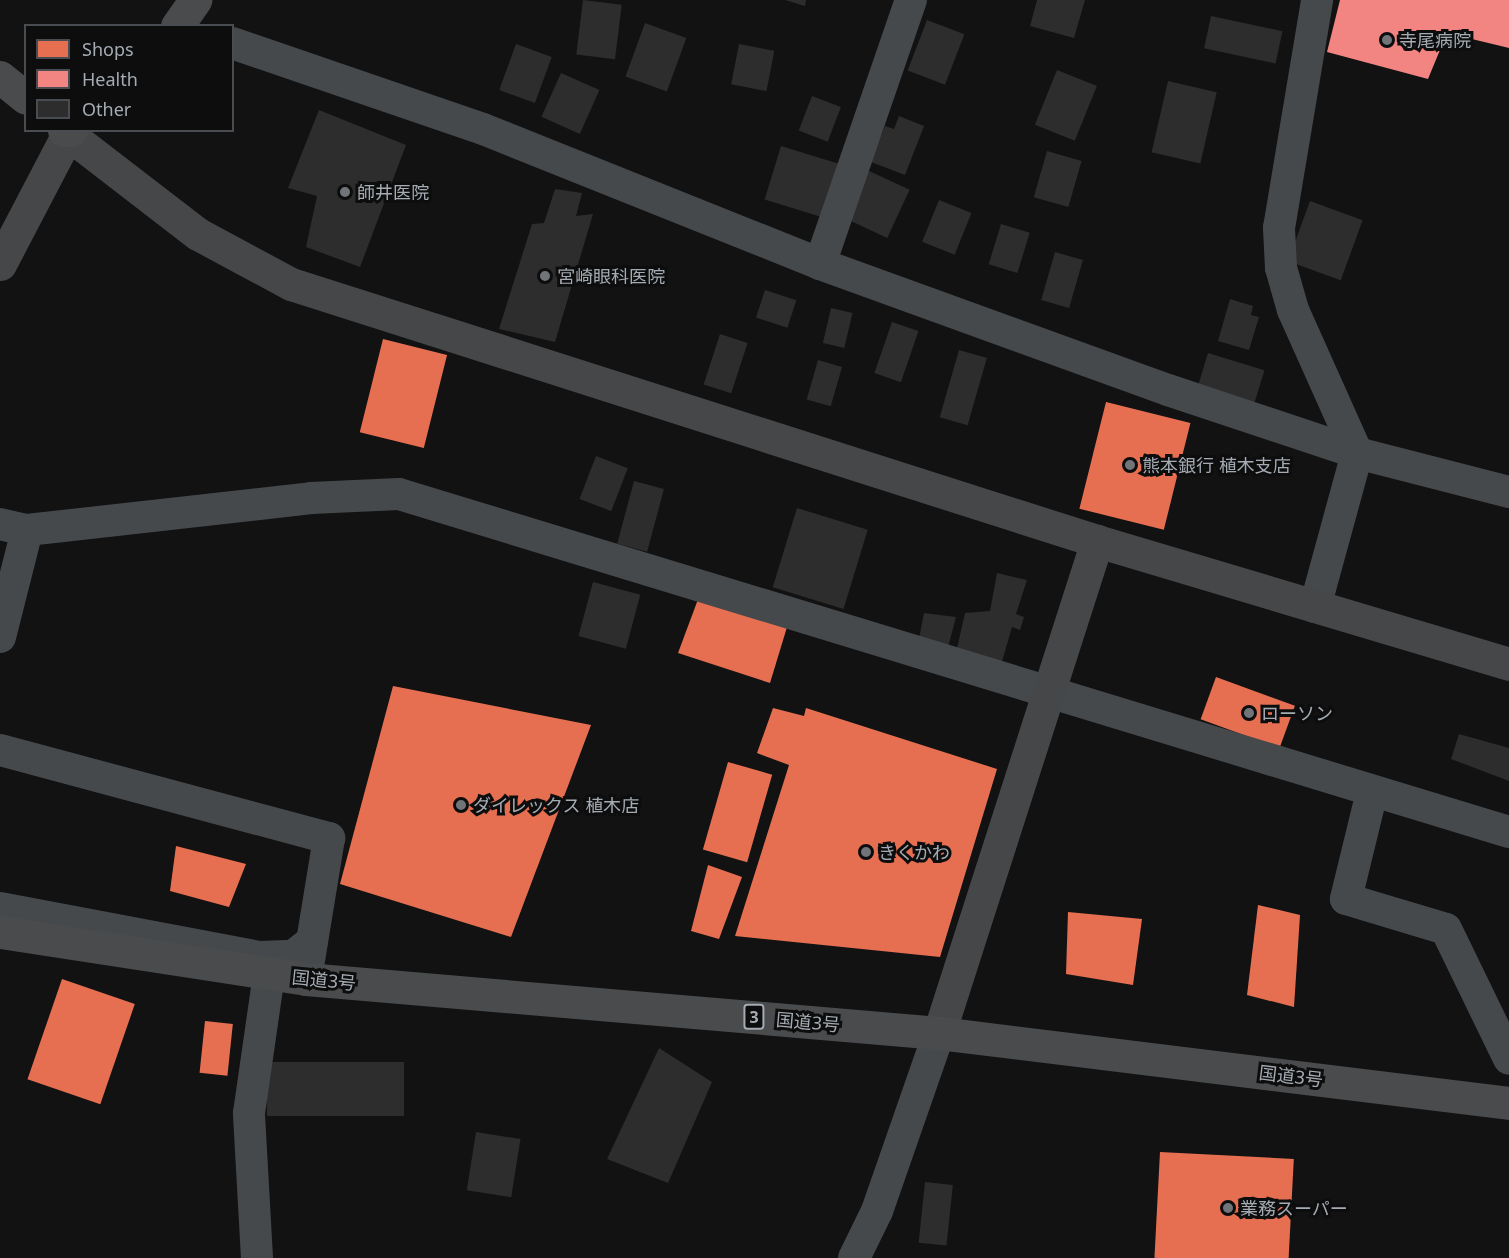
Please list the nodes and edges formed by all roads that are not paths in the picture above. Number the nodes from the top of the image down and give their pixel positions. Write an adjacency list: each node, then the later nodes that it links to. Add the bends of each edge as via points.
1 (195, 0): 4 (main road)
2 (910, 0): 10 (street)
3 (1317, 0): 11 (street, via 1279,228 1281,268 1293,310)
4 (179, 24)
5 (234, 45): 10 (street, via 483,129)
6 (0, 77): 7 (main road)
7 (24, 96)
8 (68, 132): 9 (street); 14 (street, via 198,234 291,284)
9 (0, 264)
10 (820, 264): 11 (street)
11 (1357, 453): 12 (street); 15 (street)
12 (1509, 492)
13 (14, 527): 16 (street); 18 (street, via 311,498 399,494)
14 (1097, 541): 15 (street); 18 (street)
15 (1315, 607): 17 (street)
16 (0, 637)
17 (1509, 664)
18 (1051, 693): 20 (street); 27 (street)
19 (0, 750): 24 (street, via 329,838)
20 (1372, 792): 21 (street); 28 (street, via 1346,899 1446,929)
21 (1509, 832)
22 (0, 908): 24 (street, via 260,957 293,956)
23 (0, 932): 25 (main road, 国道3号 / 3)
24 (312, 941): 26 (street)
25 (269, 974): 26 (main road, 国道3号 / 3); 30 (street, via 249,1113)
26 (306, 979): 27 (main road, 国道3号 / 3)
27 (939, 1033): 29 (main road, 国道3号 / 3); 31 (street, via 881,1201)
28 (1509, 1059)
29 (1509, 1103)
30 (257, 1258)
31 (854, 1258)

